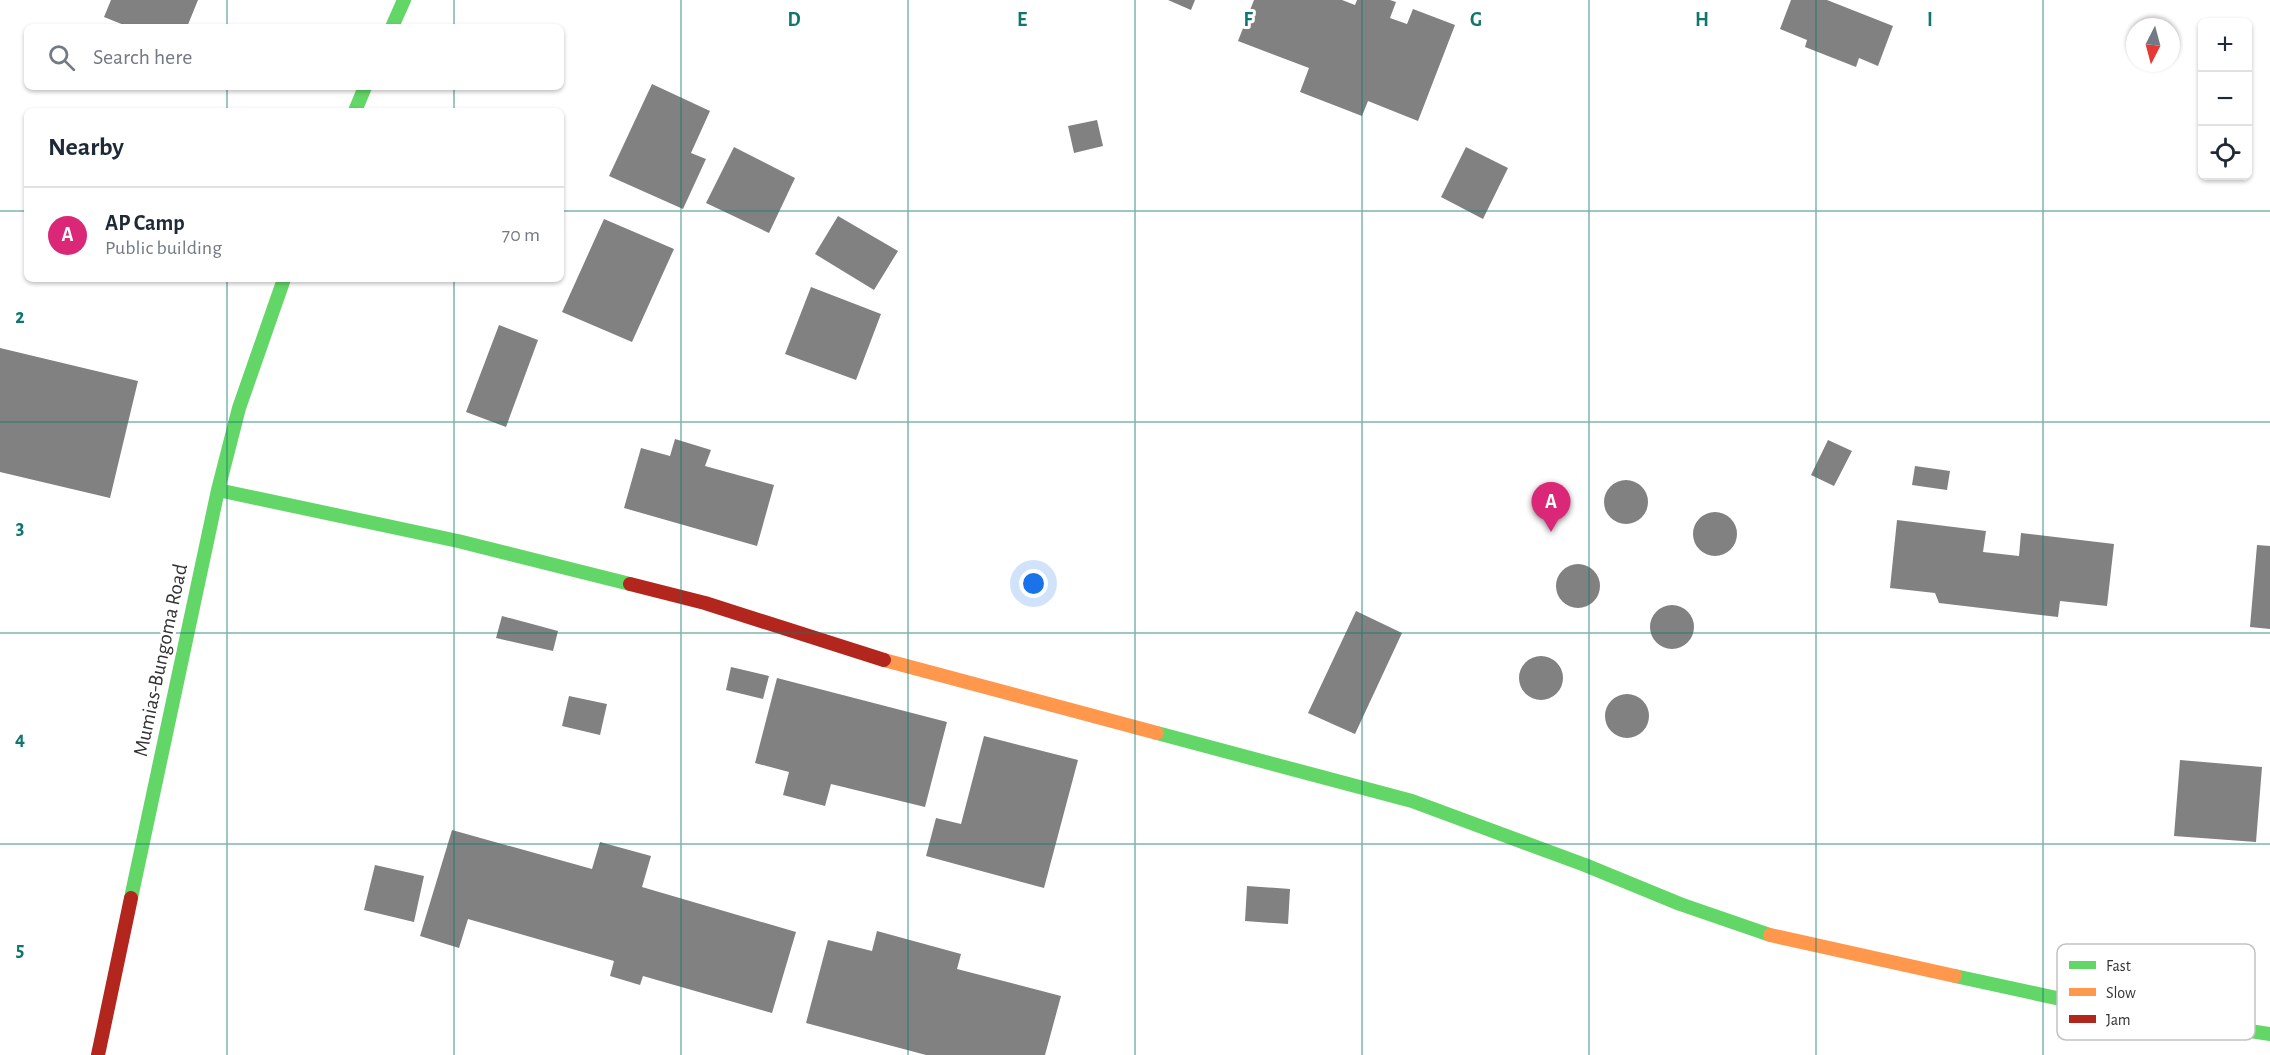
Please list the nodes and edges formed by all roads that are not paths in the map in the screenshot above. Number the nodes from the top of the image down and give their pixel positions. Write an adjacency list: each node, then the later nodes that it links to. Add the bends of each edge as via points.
1 (404, 0): 2 (street)
2 (393, 24)
3 (364, 90): 4 (street)
4 (356, 108)
5 (283, 282): 6 (street, Mumias-Bungoma Road, via 239,408)
6 (218, 490): 7 (street, via 458,541 705,603 910,668 1412,801 1776,937); 10 (street, Mumias-Bungoma Road)
7 (2057, 998)
8 (2255, 1032): 9 (street)
9 (2270, 1034)
10 (98, 1055)

